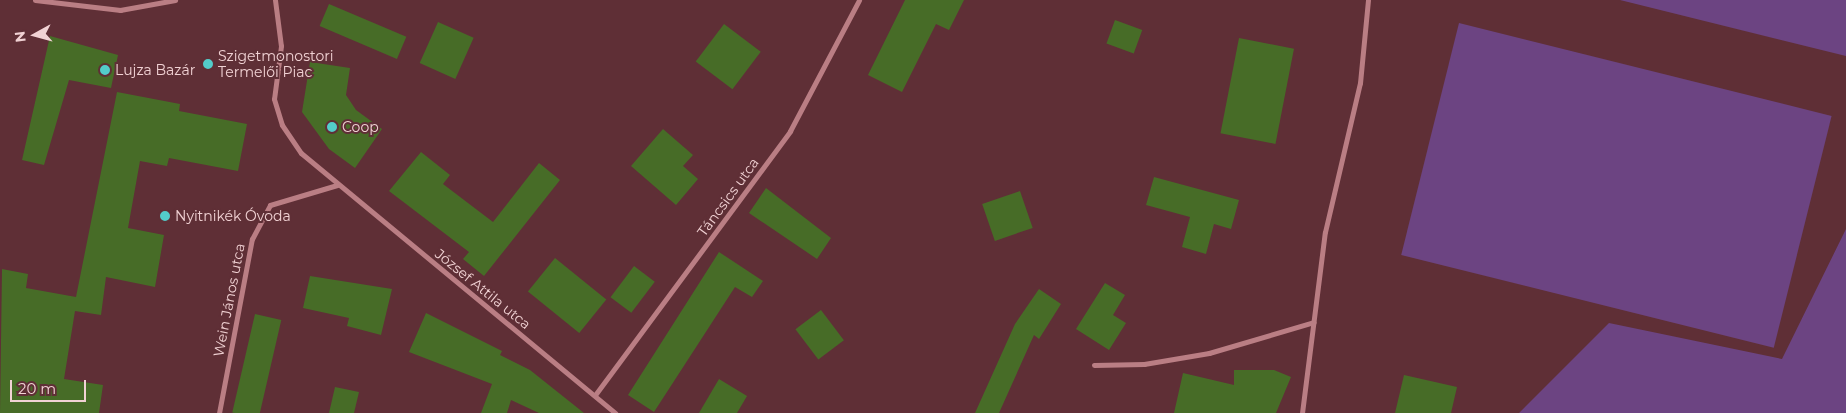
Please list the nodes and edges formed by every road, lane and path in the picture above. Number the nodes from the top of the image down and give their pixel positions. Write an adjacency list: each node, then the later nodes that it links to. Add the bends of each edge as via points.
1 (35, 0): 2 (street, via 120,10)
2 (174, 0)
3 (275, 0): 6 (street, József Attila utca, via 281,46 274,99 282,125 302,153)
4 (858, 0): 9 (street, Táncsics utca, via 790,131)
5 (1368, 0): 7 (street, via 1360,83 1324,232)
6 (337, 185): 9 (street, József Attila utca); 10 (street, Wein János utca, via 270,205 252,239)
7 (1314, 322): 8 (street, via 1209,353 1144,364); 12 (street)
8 (1094, 365)
9 (595, 395): 11 (street, József Attila utca)
10 (220, 413)
11 (614, 413)
12 (1302, 413)

